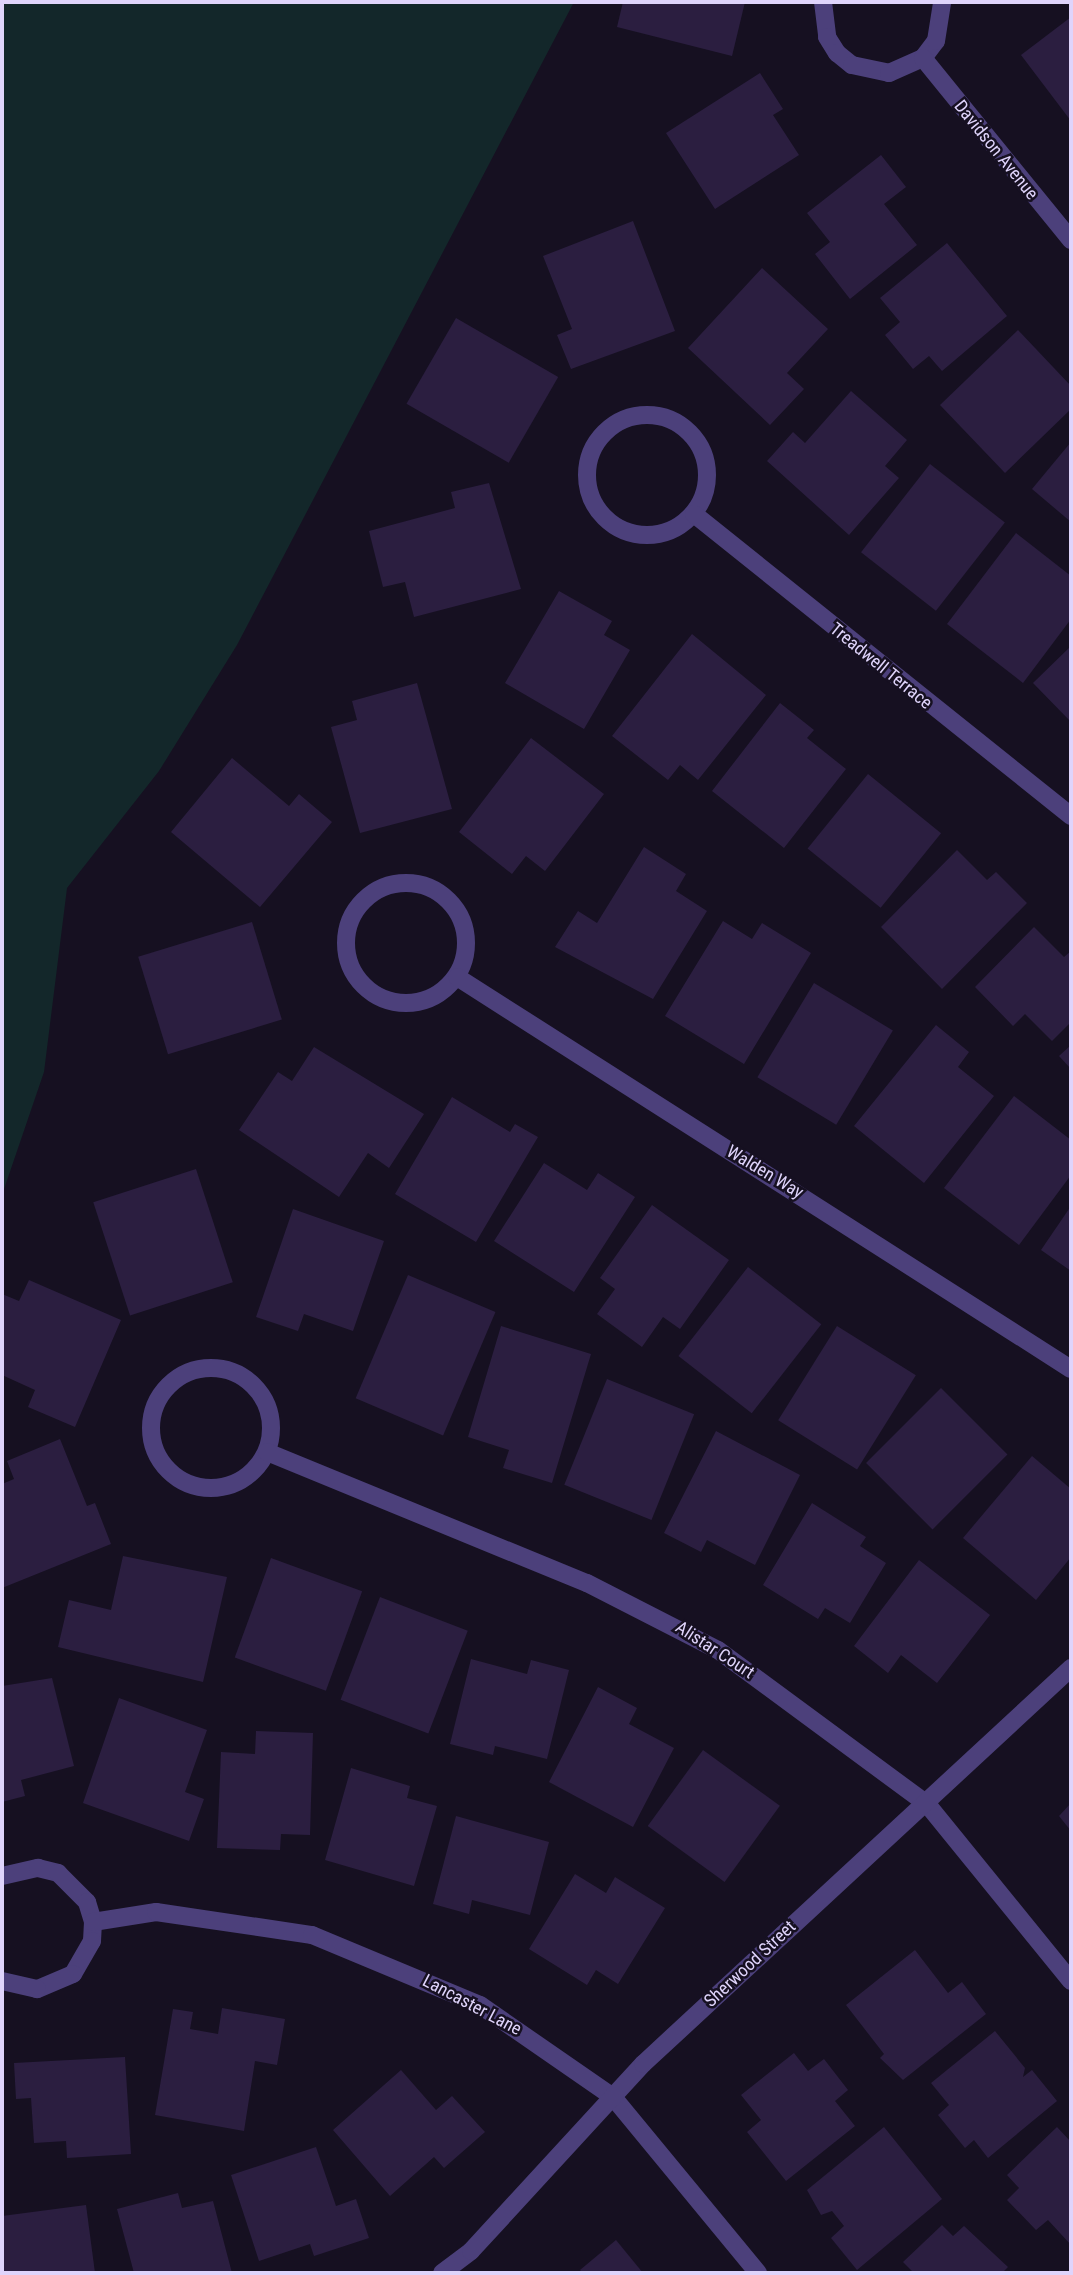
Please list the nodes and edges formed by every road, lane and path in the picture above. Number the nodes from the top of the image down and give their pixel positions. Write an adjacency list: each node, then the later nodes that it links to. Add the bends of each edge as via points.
1 (823, 2): 3 (street, via 827,37 852,65 889,74)
2 (942, 2): 3 (street, via 936,41)
3 (923, 58): 4 (street, Davidson Avenue)
4 (1071, 240)
5 (694, 514): 5 (street, via 652,534 608,522 595,508 586,471 600,436 636,415 676,422 693,435 707,474); 6 (street, Treadwell Terrace)
6 (1071, 816)
7 (457, 977): 7 (street, via 423,1002 382,1000 351,971 346,940 354,911 367,896 402,883 439,893 453,905 466,940); 8 (street, Walden Way)
8 (1071, 1368)
9 (267, 1451): 9 (street, via 239,1482 198,1488 178,1479 153,1447 155,1405 165,1388 197,1369 234,1372 250,1382 270,1414); 11 (street, Alistar Court, via 665,1618 810,1713)
10 (1071, 1668): 11 (street, Sherwood Street)
11 (927, 1804): 15 (street, Alistar Court); 16 (street, Sherwood Street)
12 (2, 1876): 13 (street, via 38,1868 58,1873 87,1902)
13 (93, 1922): 14 (street, via 92,1941 73,1974 37,1989); 16 (street, Lancaster Lane, via 156,1912 312,1935 480,2005 562,2056)
14 (2, 1981)
15 (1071, 1981)
16 (613, 2097): 17 (street, Sherwood Street, via 471,2251); 18 (street, Lancaster Lane)
17 (442, 2273)
18 (758, 2273)

